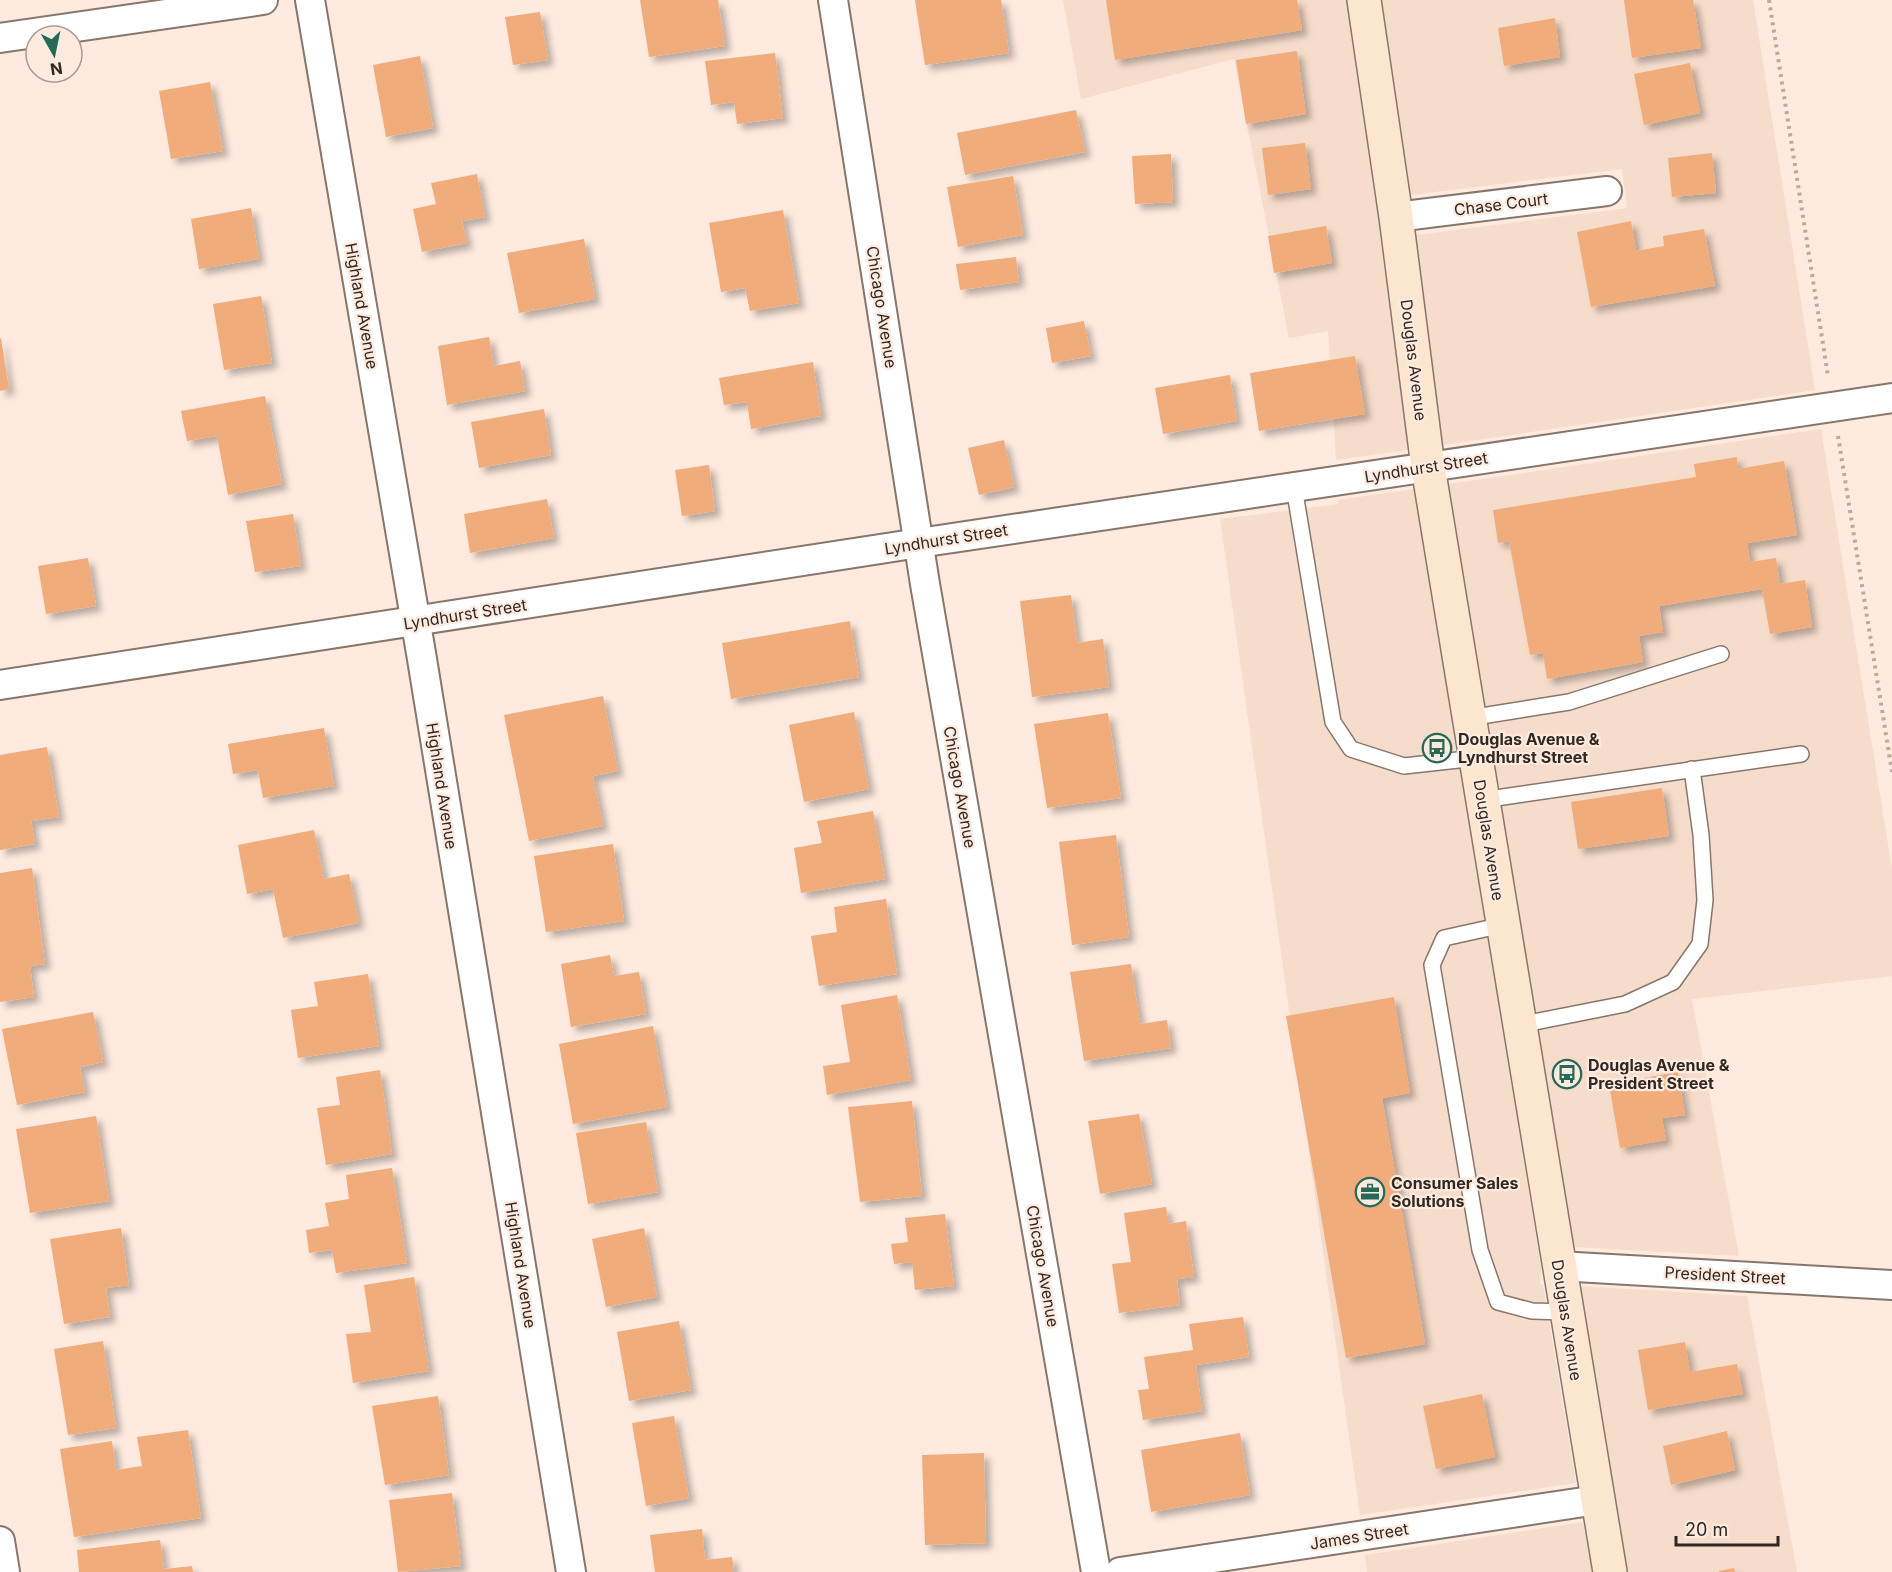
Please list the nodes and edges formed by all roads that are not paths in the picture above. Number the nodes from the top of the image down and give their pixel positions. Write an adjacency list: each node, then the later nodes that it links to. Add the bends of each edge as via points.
1 (263, 0): 5 (street)
2 (310, 0): 12 (street, Highland Avenue)
3 (833, 0): 11 (street, Chicago Avenue)
4 (1364, 0): 7 (street, Douglas Avenue)
5 (0, 38)
6 (1607, 190): 7 (street, Chase Court)
7 (1396, 217): 9 (street, Douglas Avenue)
8 (1892, 398): 9 (street, Lyndhurst Street)
9 (1428, 467): 10 (street, Lyndhurst Street); 15 (street, Douglas Avenue)
10 (1294, 487): 11 (street, Lyndhurst Street); 17 (lane, via 1333,722 1351,749 1404,766)
11 (919, 543): 12 (street, Lyndhurst Street); 29 (street, Chicago Avenue)
12 (415, 622): 14 (street, Lyndhurst Street); 28 (street, Highland Avenue)
13 (1721, 654): 15 (lane, via 1569,702)
14 (0, 685)
15 (1470, 718): 17 (street, Douglas Avenue)
16 (1801, 754): 18 (lane)
17 (1476, 758): 19 (street, Douglas Avenue)
18 (1692, 769): 19 (lane); 21 (lane, via 1705,900 1700,944 1673,982 1625,1004)
19 (1482, 800): 20 (street, Douglas Avenue)
20 (1503, 925): 21 (street, Douglas Avenue); 24 (lane, via 1443,938 1432,965 1480,1250 1498,1302 1532,1311)
21 (1519, 1025): 22 (street, Douglas Avenue)
22 (1558, 1266): 23 (street, President Street); 24 (street, Douglas Avenue)
23 (1892, 1285)
24 (1566, 1312): 25 (street, Douglas Avenue)
25 (1597, 1500): 30 (street, James Street); 31 (street, Douglas Avenue)
26 (0, 1541): 27 (street)
27 (5, 1572)
28 (570, 1572)
29 (1096, 1572)
30 (1120, 1572)
31 (1610, 1572)

